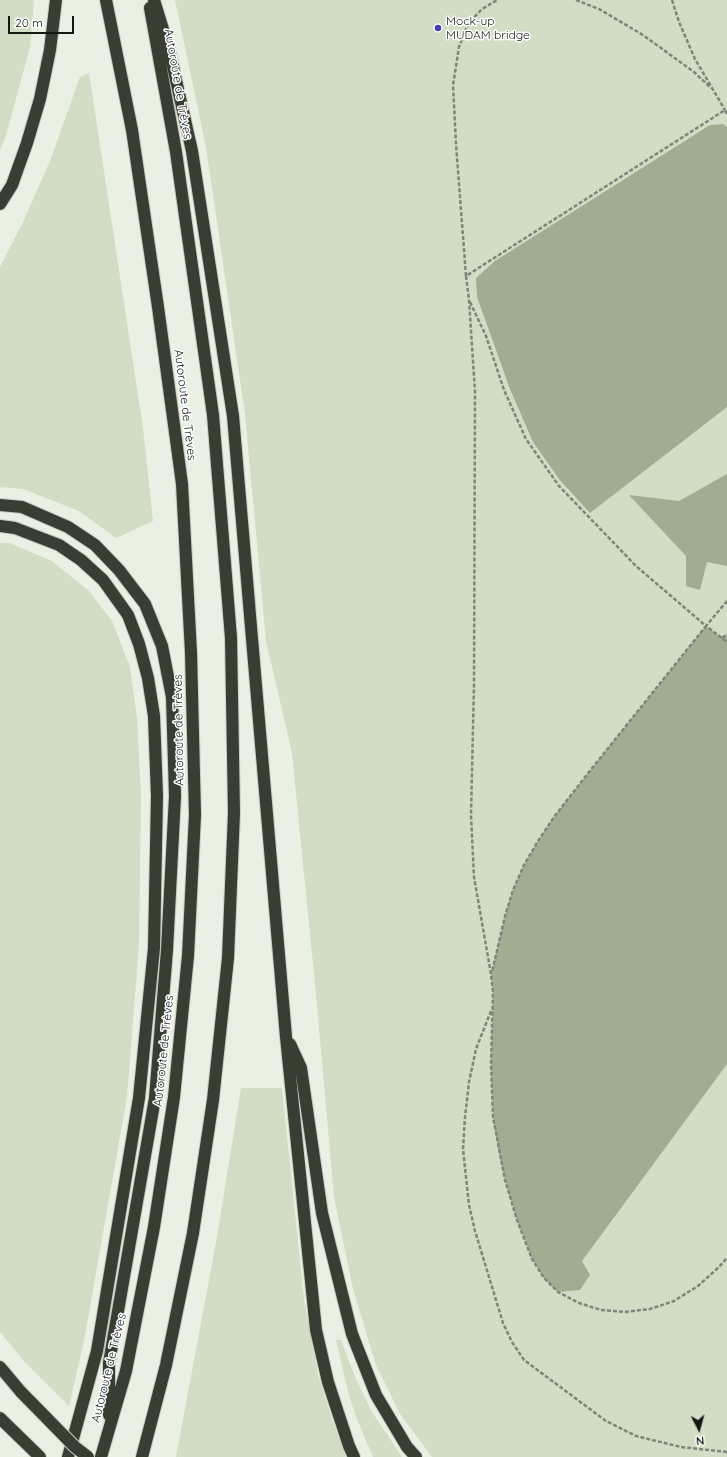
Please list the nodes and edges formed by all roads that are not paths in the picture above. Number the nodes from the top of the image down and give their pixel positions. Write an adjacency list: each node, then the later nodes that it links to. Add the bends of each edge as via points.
1 (56, 0): 5 (highway, via 50,50 40,99 28,143)
2 (106, 0): 13 (highway, Autoroute de Trèves, via 132,130 182,484 191,652 195,815 188,956 174,1097 126,1371)
3 (148, 0): 18 (highway, Autoroute de Trèves, via 176,152 213,415 231,638 234,813 228,958 213,1100 191,1241 166,1365)
4 (154, 0): 10 (highway, via 170,49 192,151 233,416)
5 (12, 184): 6 (highway); 7 (highway)
6 (0, 200)
7 (0, 204)
8 (0, 505): 13 (highway, via 22,507 68,527 95,545 119,570 145,604 162,646 172,697 174,804 167,950 155,1098 109,1363)
9 (0, 526): 15 (highway, via 15,528 59,545 103,580 128,615 139,644 154,716 157,796 154,948 139,1098 97,1351)
10 (286, 1037): 19 (highway, via 316,1330 328,1382); 20 (highway, via 301,1068 322,1213 352,1334 376,1395 407,1447)
11 (0, 1367): 16 (highway, bridge, via 21,1392)
12 (0, 1418): 14 (highway)
13 (108, 1430): 17 (highway, Autoroute de Trèves)
14 (40, 1457)
15 (68, 1457)
16 (88, 1457)
17 (101, 1457)
18 (142, 1457)
19 (354, 1457)
20 (416, 1457)

